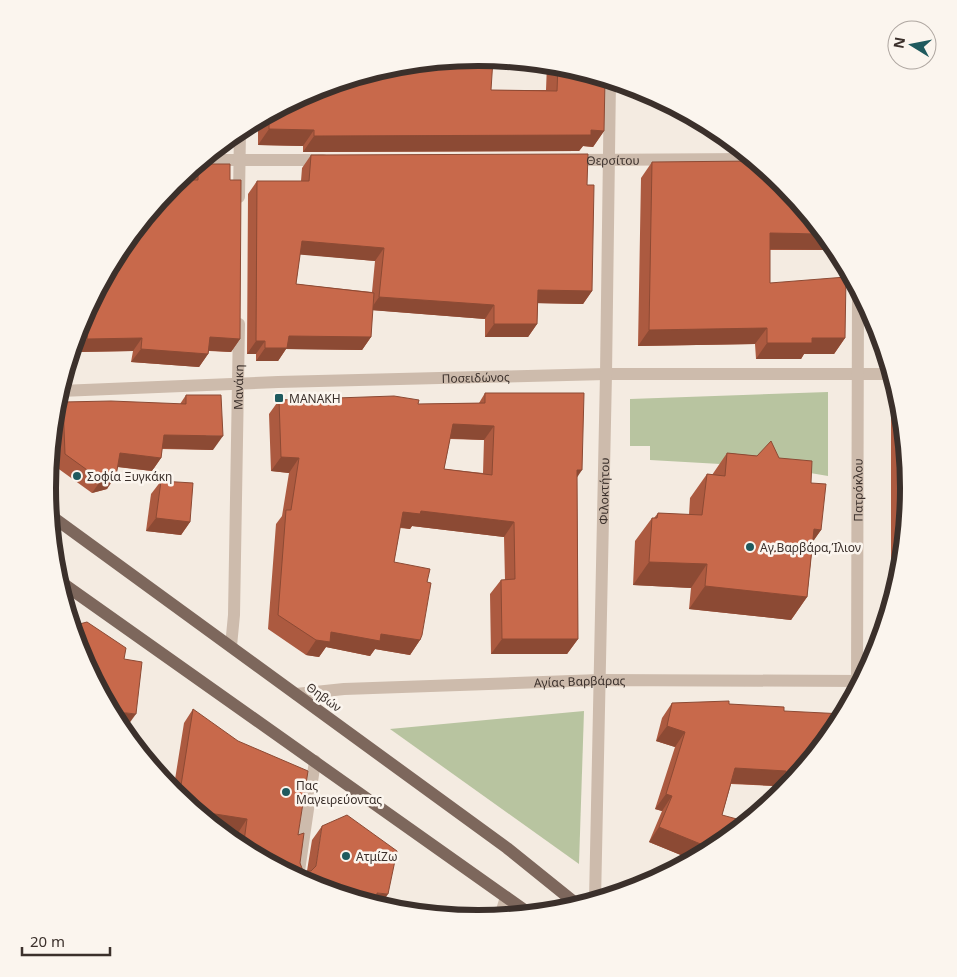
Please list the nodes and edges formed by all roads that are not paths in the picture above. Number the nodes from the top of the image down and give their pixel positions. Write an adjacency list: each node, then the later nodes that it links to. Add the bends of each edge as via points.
1 (610, 88): 8 (street, Φιλοκτήτου)
2 (240, 140): 5 (street)
3 (742, 159): 8 (street, Θερσίτου)
4 (214, 160): 5 (street)
5 (240, 160): 6 (street); 9 (street)
6 (339, 160)
7 (559, 160): 8 (street, Θερσίτου)
8 (609, 160): 12 (street, Φιλοκτήτου)
9 (239, 208)
10 (858, 304): 13 (street, Πατρόκλου)
11 (239, 316): 15 (street, Μανάκη)
12 (606, 374): 13 (street, Ποσειδώνος); 15 (street, Ποσειδώνος); 21 (street, Φιλοκτήτου)
13 (858, 374): 14 (street, Ποσειδώνος); 20 (street, Πατρόκλου)
14 (884, 374)
15 (239, 384): 16 (street, Ποσειδώνος); 19 (street, Μανάκη, via 234,615)
16 (68, 391)
17 (57, 520): 19 (main road, Θηβών)
18 (68, 587): 24 (main road)
19 (230, 646): 23 (main road, Θηβών)
20 (859, 671)
21 (600, 680): 22 (street, Αγίας Βαρβάρας); 23 (street, Αγίας Βαρβάρας, via 344,689); 26 (street, Φιλοκτήτου)
22 (852, 684)
23 (296, 694): 28 (main road, Θηβών, via 507,848)
24 (315, 761): 25 (street); 27 (main road)
25 (299, 870)
26 (595, 894)
27 (506, 897): 29 (main road); 30 (street)
28 (572, 900)
29 (522, 908)
30 (502, 910)

